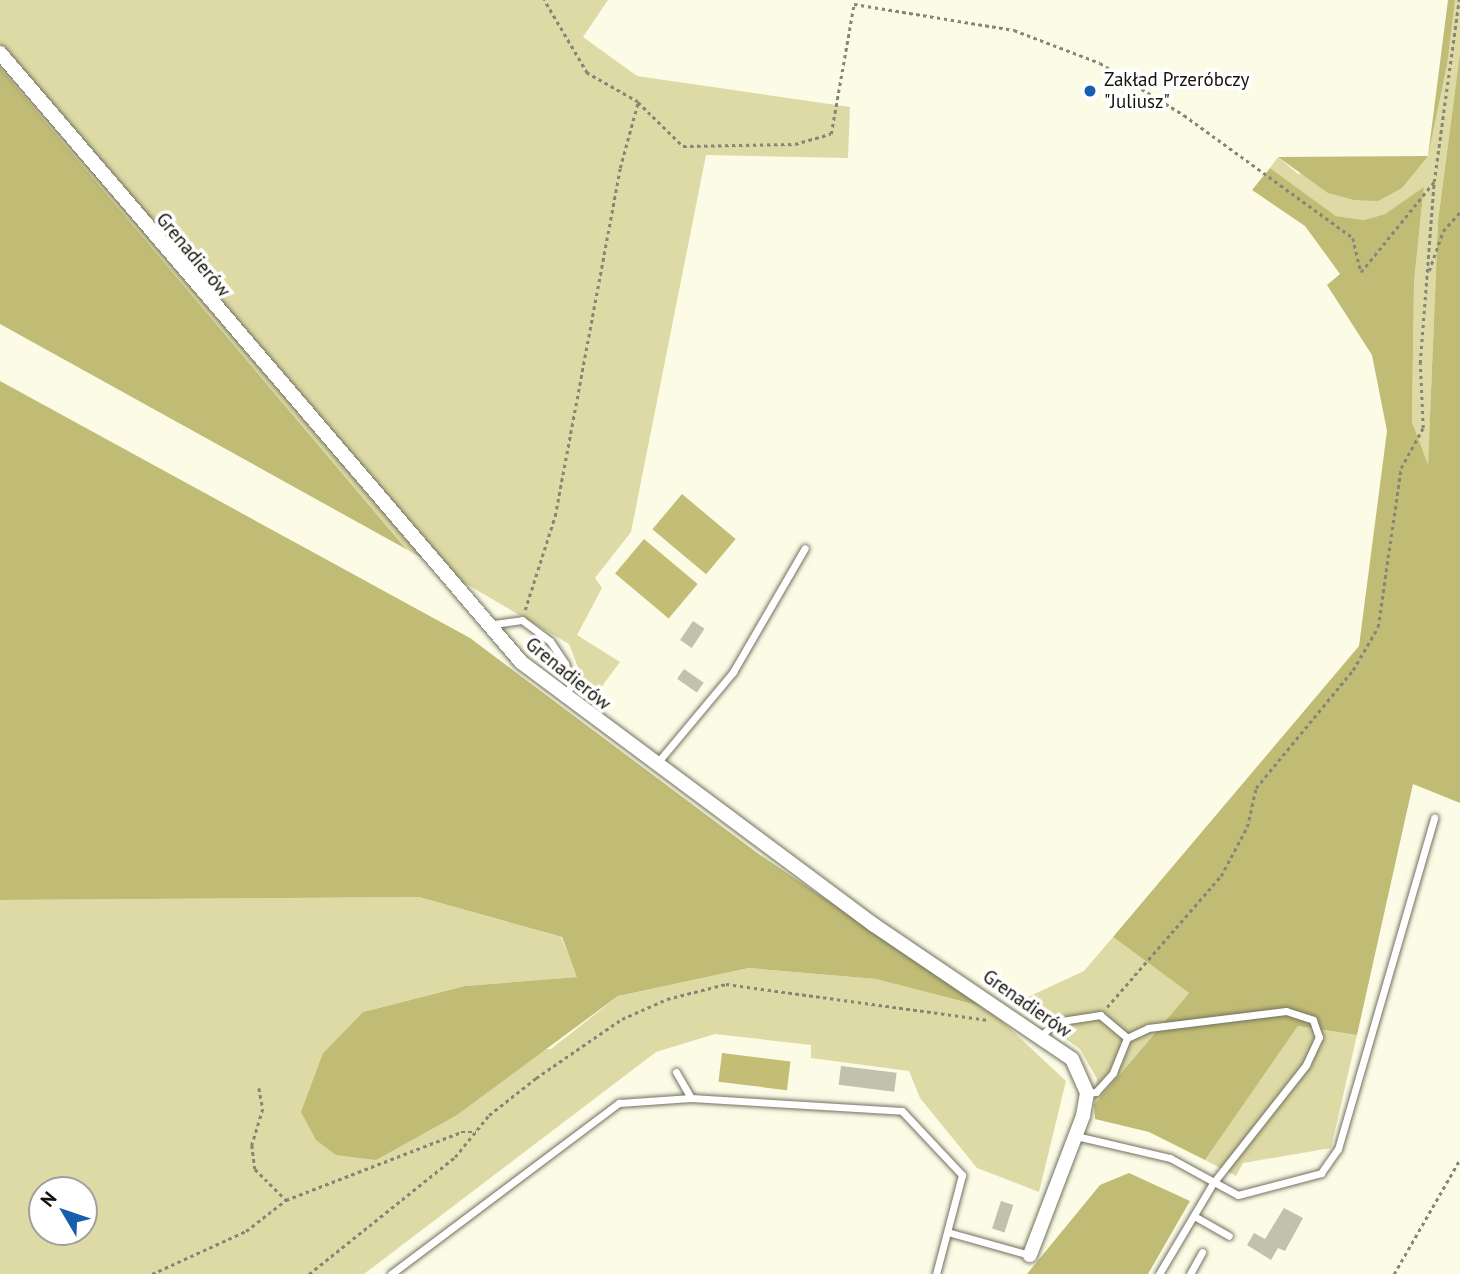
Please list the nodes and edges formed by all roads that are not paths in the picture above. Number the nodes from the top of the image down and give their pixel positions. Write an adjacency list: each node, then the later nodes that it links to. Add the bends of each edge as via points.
1 (0, 53): 3 (street, Grenadierów)
2 (805, 548): 5 (lane, via 733,672)
3 (486, 626): 4 (street, Grenadierów); 4 (lane, via 498,620 522,620 550,641 565,663 571,686)
4 (562, 698): 5 (street, Grenadierów)
5 (655, 765): 7 (street, Grenadierów, via 874,925)
6 (1434, 818): 13 (lane, via 1331,1164 1321,1173 1237,1195)
7 (1041, 1035): 8 (lane, via 1055,1022 1100,1015); 10 (street, Grenadierów, via 1072,1059)
8 (1128, 1038): 10 (lane, via 1113,1073 1096,1092); 13 (lane, via 1148,1028 1286,1012 1302,1013 1317,1028 1306,1065)
9 (676, 1072): 11 (lane)
10 (1087, 1093): 12 (street)
11 (691, 1098): 15 (lane, via 902,1111 962,1175); 19 (lane, via 619,1103)
12 (1076, 1136): 13 (lane, via 1170,1158); 18 (street)
13 (1213, 1184): 14 (lane)
14 (1194, 1216): 16 (lane); 21 (lane)
15 (951, 1233): 18 (lane); 20 (lane)
16 (1229, 1236)
17 (1202, 1252): 22 (lane)
18 (1030, 1255)
19 (391, 1274)
20 (936, 1274)
21 (1159, 1274)
22 (1190, 1274)

